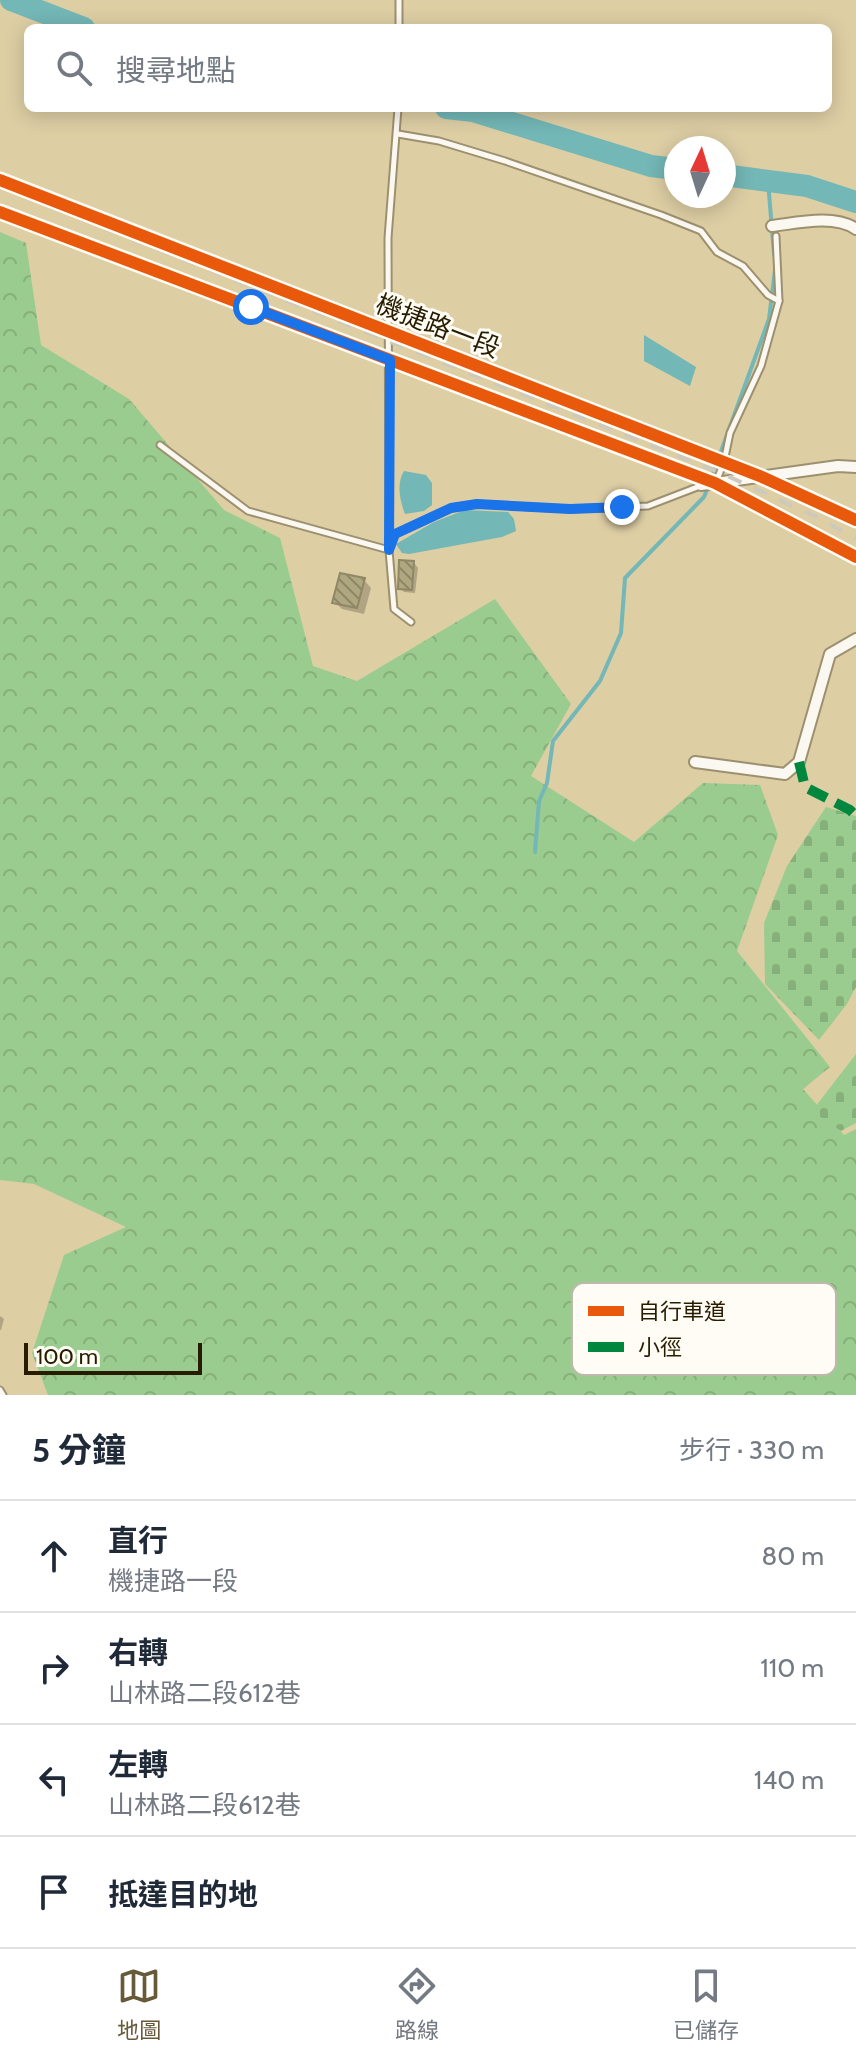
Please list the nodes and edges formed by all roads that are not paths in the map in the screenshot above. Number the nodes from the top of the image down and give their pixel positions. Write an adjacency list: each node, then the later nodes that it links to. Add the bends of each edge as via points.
1 (399, 0): 2 (lane)
2 (399, 24)
3 (398, 112): 4 (lane)
4 (398, 134): 8 (lane, via 505,161 701,231 717,252 743,266); 9 (lane, via 388,238)
5 (0, 212): 9 (street, 機捷路一段)
6 (856, 229): 7 (street, via 825,221)
7 (774, 231): 8 (lane)
8 (779, 301): 13 (lane, via 761,366 730,433)
9 (390, 360): 12 (street, 機捷路一段); 14 (lane)
10 (160, 445): 14 (lane, via 248,511)
11 (856, 467): 13 (street)
12 (702, 482): 13 (street, 機捷路一段); 14 (lane, via 648,506 451,508 395,534)
13 (715, 483): 15 (street, 機捷路一段)
14 (389, 550): 16 (lane, via 394,609)
15 (856, 557)
16 (411, 622)
17 (856, 639): 18 (street, via 830,654 799,762 785,774)
18 (695, 762)
19 (0, 1390): 20 (lane)
20 (3, 1395)

